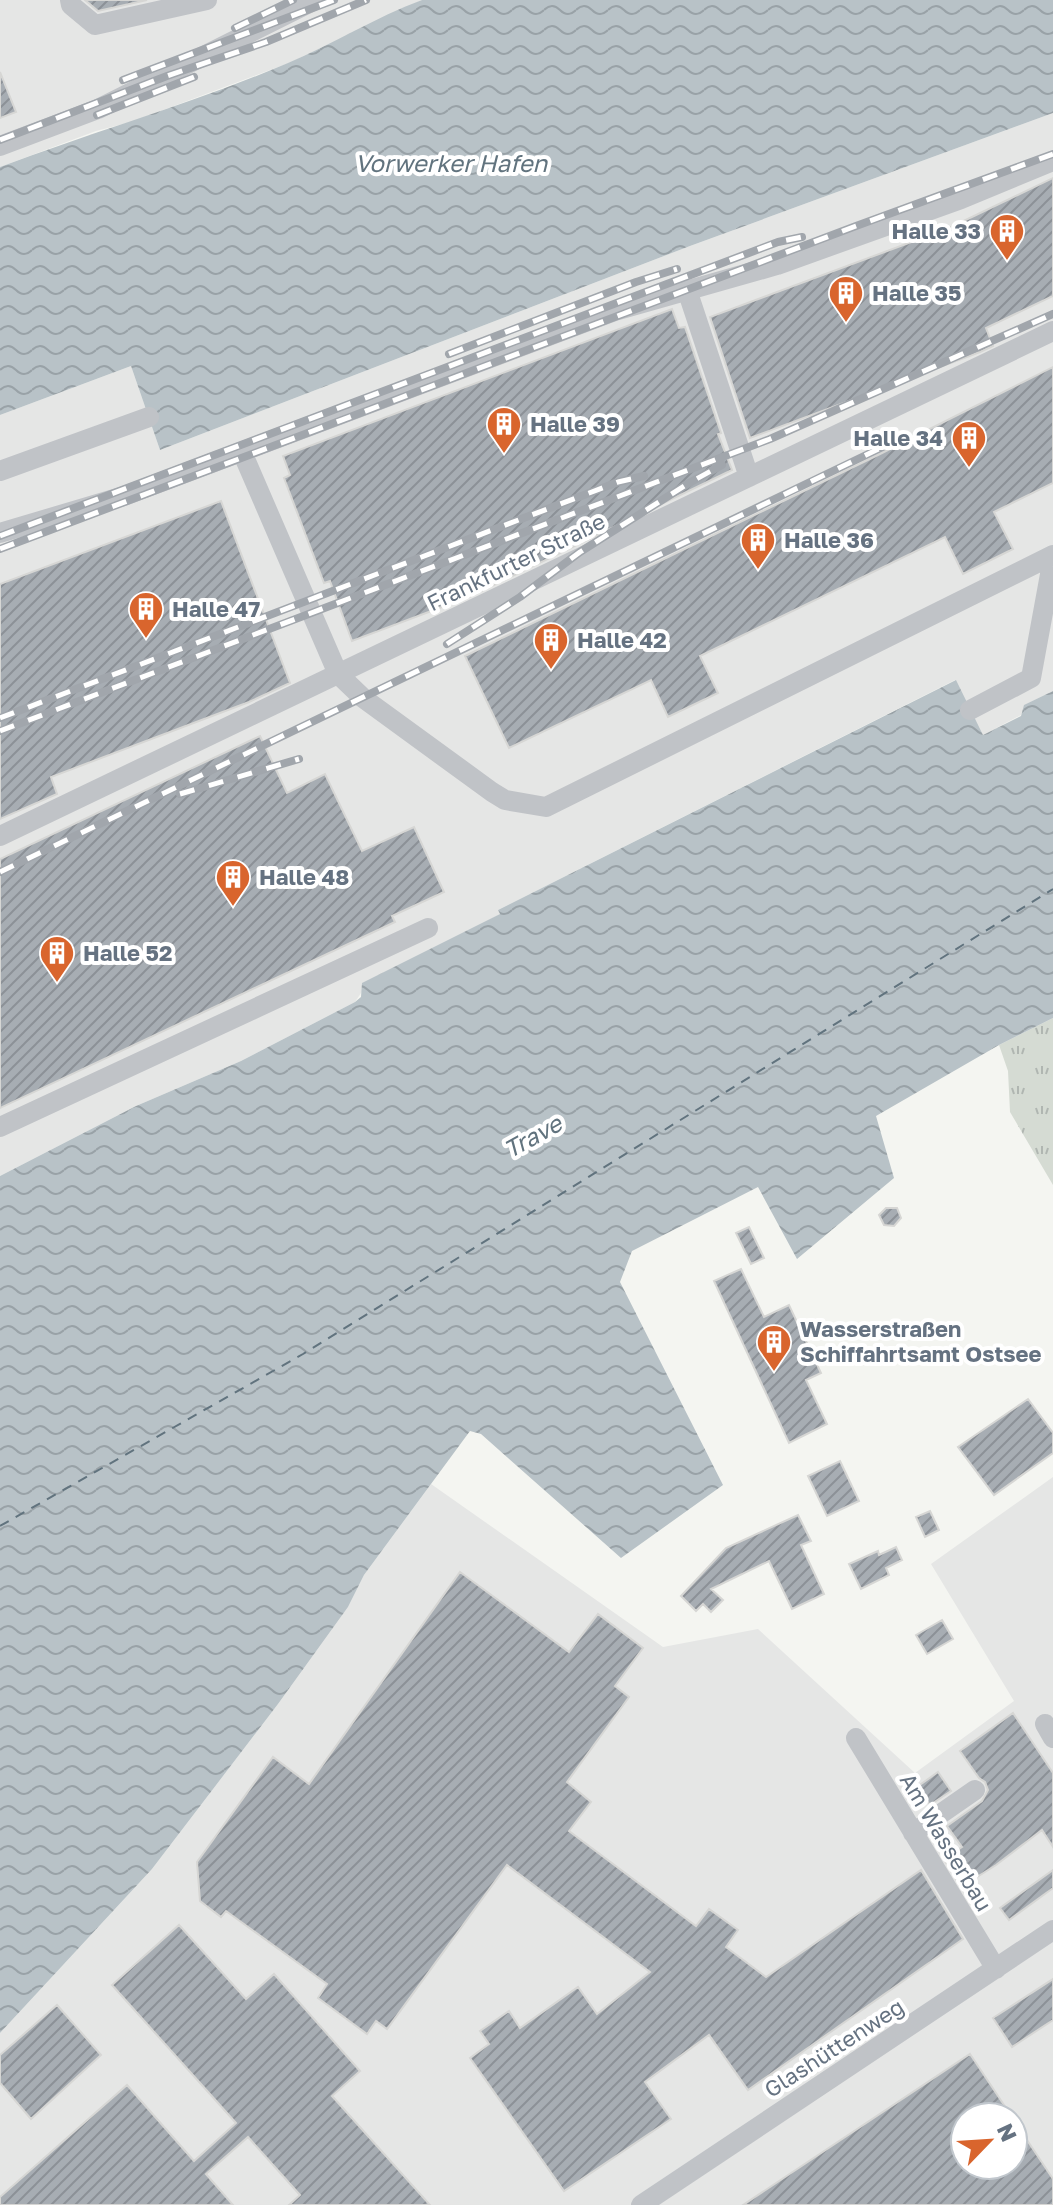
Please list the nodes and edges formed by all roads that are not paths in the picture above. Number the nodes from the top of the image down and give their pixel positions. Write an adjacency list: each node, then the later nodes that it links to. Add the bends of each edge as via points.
1 (70, 0): 2 (street, via 95,25)
2 (207, 0)
3 (315, 0): 4 (street, via 98,109)
4 (0, 146)
5 (1053, 161): 6 (street, via 791,260)
6 (687, 290): 9 (street, via 615,311); 11 (street)
7 (1053, 331): 11 (street, Frankfurter Straße)
8 (149, 417): 10 (street)
9 (242, 452): 12 (street, via 124,496); 14 (street)
10 (0, 471)
11 (749, 477): 14 (street, Frankfurter Straße)
12 (0, 533)
13 (1053, 556): 14 (street, via 546,807 505,800 363,698); 15 (street, via 1031,678)
14 (338, 674): 16 (street, Frankfurter Straße)
15 (970, 710)
16 (0, 836)
17 (428, 928): 18 (street)
18 (0, 1127)
19 (856, 1738): 21 (street, Am Wasserbau)
20 (975, 1790): 21 (street)
21 (913, 1833): 23 (street, Am Wasserbau)
22 (1053, 1930): 23 (street, Glashüttenweg)
23 (996, 1969): 24 (street, Glashüttenweg)
24 (641, 2205)

